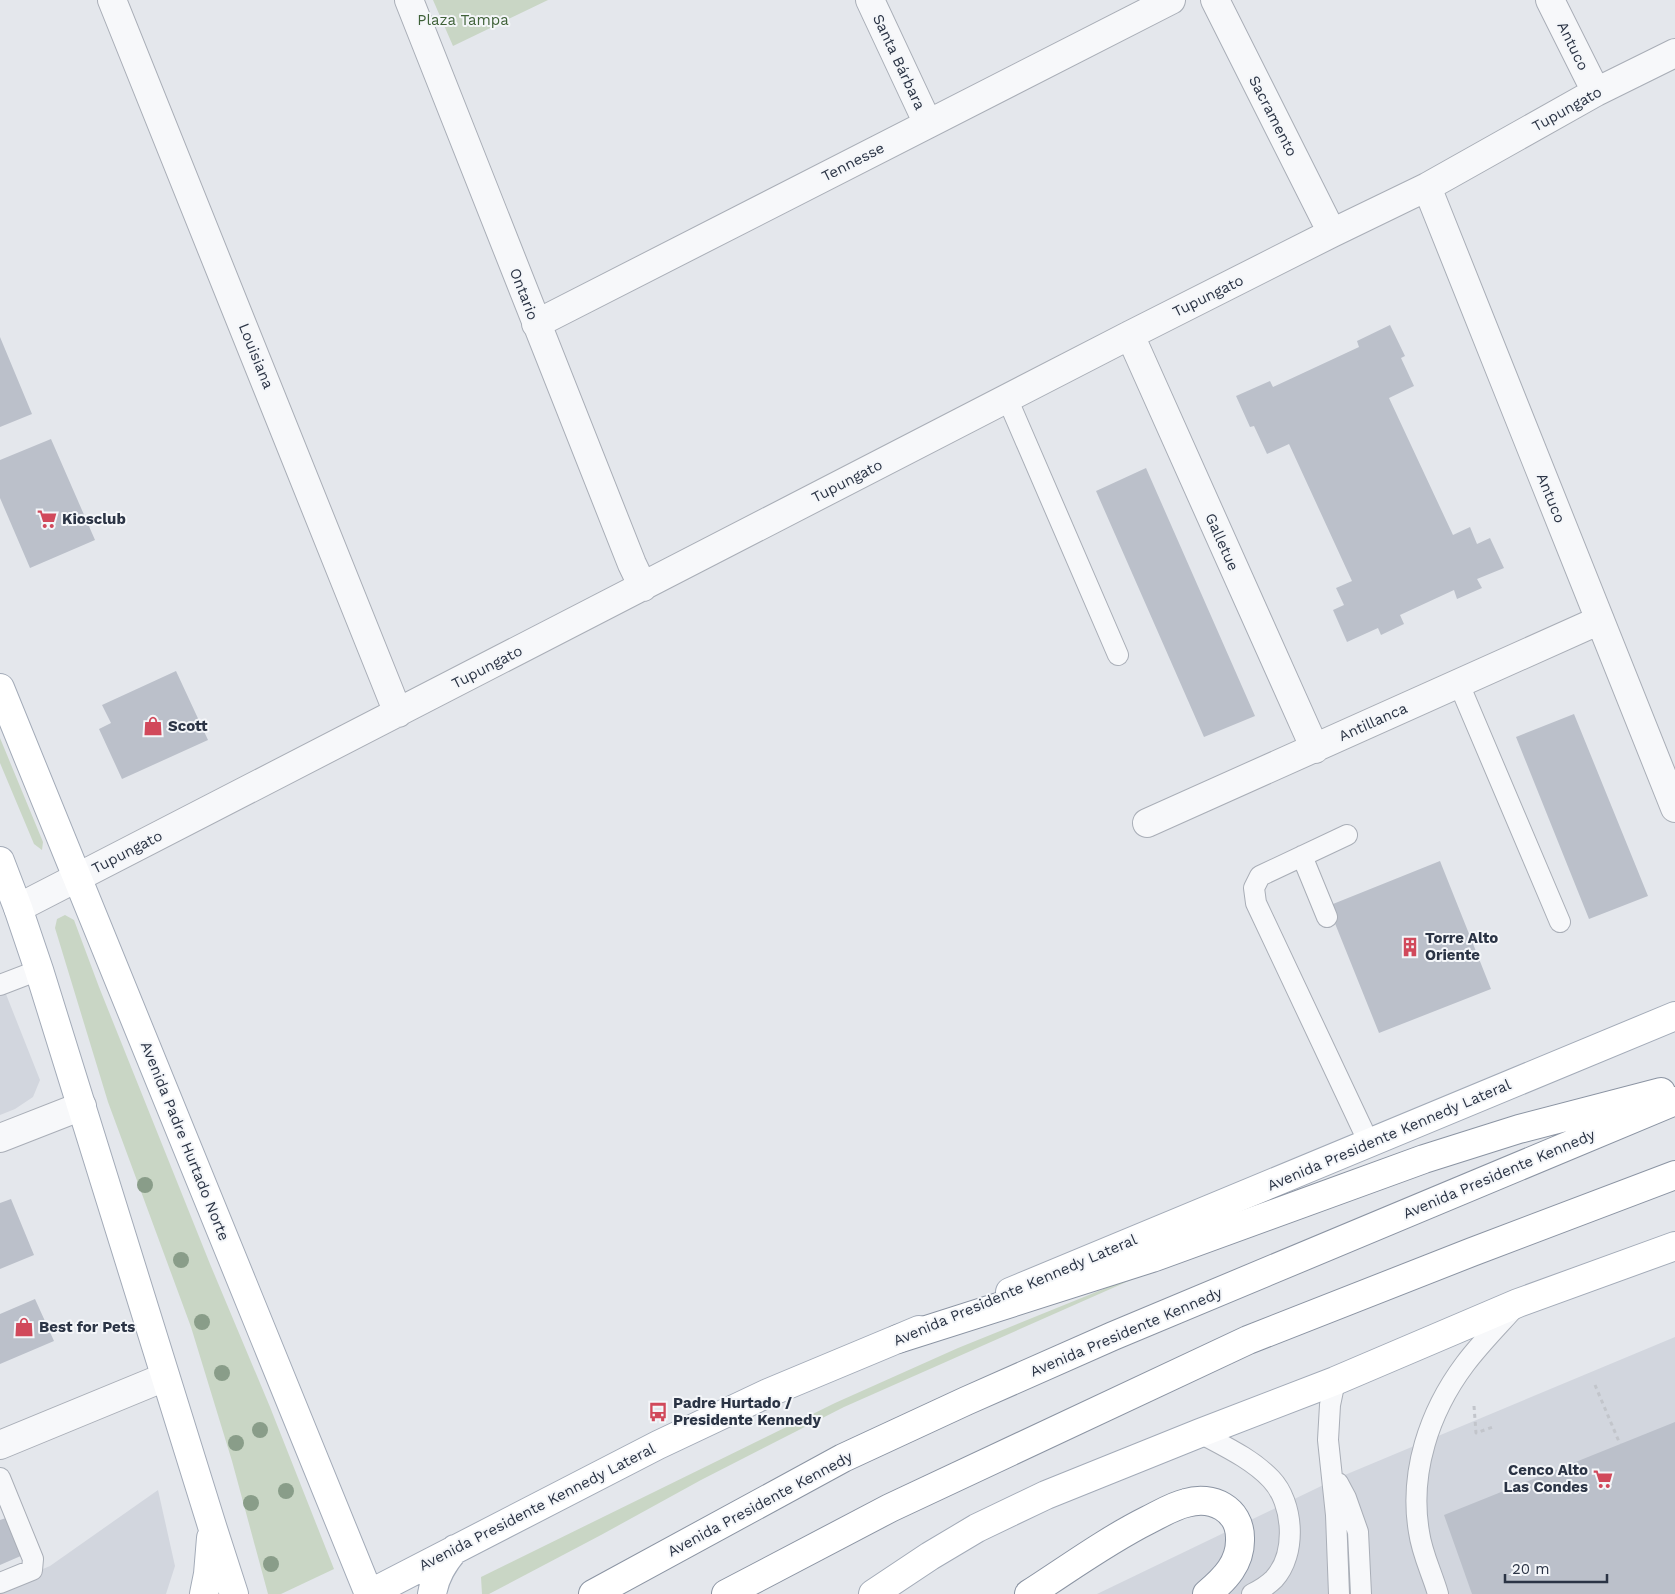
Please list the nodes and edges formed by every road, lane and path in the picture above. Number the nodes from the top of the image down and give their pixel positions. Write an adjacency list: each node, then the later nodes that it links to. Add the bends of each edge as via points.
1 (112, 0): 20 (street, Louisiana)
2 (409, 0): 12 (street, Ontario)
3 (870, 0): 9 (street, Santa Bárbara)
4 (1171, 0): 9 (street, Tennesse)
5 (1215, 0): 11 (street, Sacramento)
6 (1550, 0): 8 (street, Antuco)
7 (1675, 53): 8 (street, Tupungato)
8 (1596, 92): 10 (street, Tupungato)
9 (928, 124): 12 (street, Tennesse)
10 (1427, 187): 11 (street, Tupungato); 16 (street, Antuco)
11 (1332, 233): 13 (street, Tupungato)
12 (536, 324): 15 (street, Ontario)
13 (1130, 335): 14 (street, Tupungato); 21 (street, Galletue)
14 (1007, 398): 15 (street, Tupungato); 17 (lane)
15 (643, 587): 20 (street, Tupungato)
16 (1600, 620): 18 (street, Antillanca); 22 (street, Antuco)
17 (1118, 655)
18 (1459, 684): 21 (street, Antillanca); 30 (lane)
19 (0, 688): 27 (main road, Avenida Padre Hurtado Norte)
20 (398, 713): 27 (street, Tupungato)
21 (1316, 749): 23 (street, Antillanca)
22 (1675, 808)
23 (1147, 823)
24 (1348, 835): 25 (lane)
25 (1302, 856): 29 (lane); 38 (lane, via 1260,876 1254,888 1256,903)
26 (0, 861): 28 (main road)
27 (78, 877): 28 (street, Tupungato); 59 (main road, Avenida Padre Hurtado Norte)
28 (18, 908): 31 (main road)
29 (1327, 917)
30 (1560, 922)
31 (39, 970): 32 (lane); 36 (main road)
32 (0, 985)
33 (1675, 1016): 38 (main road, Avenida Presidente Kennedy Lateral)
34 (1675, 1088): 42 (main road, via 1520,1129 1424,1159 1152,1258)
35 (1675, 1101): 60 (main road, Avenida Presidente Kennedy, via 1122,1332 957,1405 843,1458)
36 (82, 1106): 37 (street); 43 (main road)
37 (0, 1138)
38 (1368, 1143): 42 (main road, Avenida Presidente Kennedy Lateral)
39 (1675, 1175): 61 (main road, via 1248,1340 890,1508)
40 (1675, 1246): 41 (main road)
41 (1518, 1303): 44 (main road); 68 (lane, via 1465,1364 1428,1430 1417,1491 1419,1532)
42 (898, 1339): 54 (main road, Avenida Presidente Kennedy Lateral, via 768,1393 658,1445)
43 (165, 1377): 50 (street); 53 (main road)
44 (1335, 1382): 48 (main road); 51 (lane, via 1328,1422)
45 (1596, 1385): 49 (path)
46 (1476, 1402): 47 (path, via 1473,1408 1476,1433)
47 (1493, 1427)
48 (1200, 1433): 62 (main road, via 1046,1495 977,1528); 65 (lane, via 1260,1468 1284,1498 1289,1535 1286,1558 1275,1578)
49 (1620, 1444)
50 (0, 1445)
51 (1332, 1472): 66 (lane); 67 (lane, via 1346,1498 1358,1532)
52 (0, 1478): 55 (lane, via 34,1564 32,1570)
53 (212, 1526): 57 (main road); 58 (main road)
54 (456, 1548): 56 (main road, via 444,1561); 59 (main road, Avenida Presidente Kennedy Lateral)
55 (0, 1583)
56 (432, 1593)
57 (204, 1594)
58 (234, 1594)
59 (369, 1594)
60 (593, 1594)
61 (726, 1594)
62 (873, 1594)
63 (1029, 1594): 64 (main road, via 1135,1526 1187,1502 1201,1501 1222,1506 1232,1513 1240,1527 1238,1555 1232,1569)
64 (1207, 1594)
65 (1252, 1594)
66 (1339, 1594)
67 (1361, 1594)
68 (1438, 1594)

